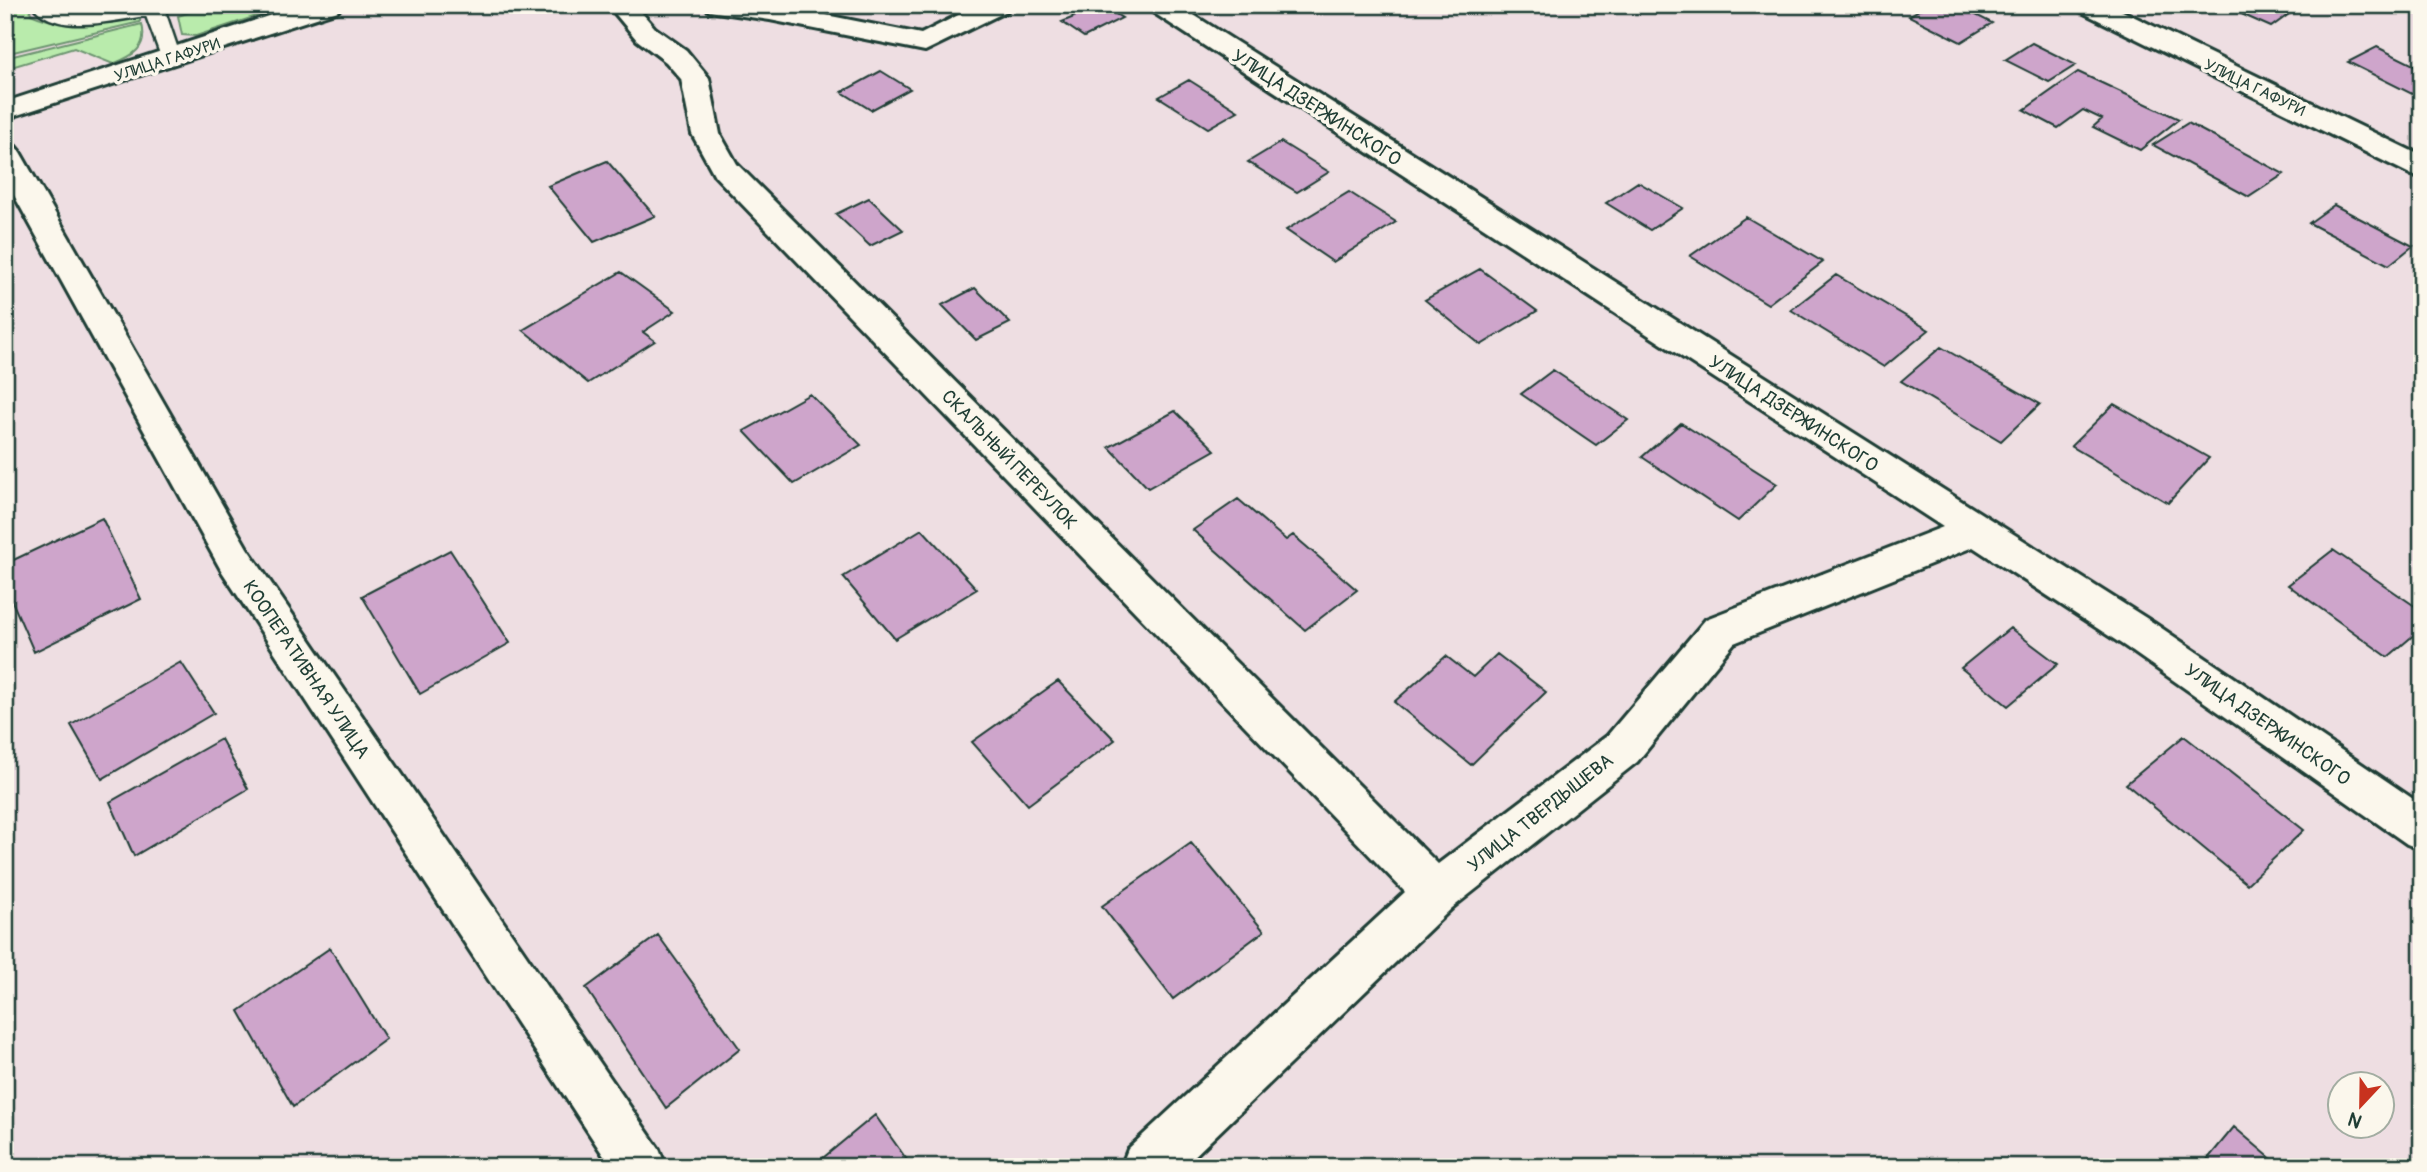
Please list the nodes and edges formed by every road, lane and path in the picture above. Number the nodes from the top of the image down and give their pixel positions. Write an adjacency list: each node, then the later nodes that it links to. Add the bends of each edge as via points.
1 (42, 5): 7 (lane, via 57,16 91,17)
2 (329, 5): 9 (street, УЛИЦА ГАФУРИ)
3 (621, 5): 15 (street, СКАЛЬНЫЙ ПЕРЕУЛОК, via 695,78 706,134 725,169)
4 (718, 5): 5 (street, via 925,43)
5 (998, 5)
6 (1160, 5): 13 (street, УЛИЦА ДЗЕРЖИНСКОГО)
7 (153, 7): 9 (lane)
8 (2098, 7): 12 (street, УЛИЦА ГАФУРИ)
9 (170, 58): 10 (street, УЛИЦА ГАФУРИ)
10 (5, 111)
11 (5, 152): 16 (street, КООПЕРАТИВНАЯ УЛИЦА, via 234,559)
12 (2422, 168)
13 (1976, 530): 14 (street, УЛИЦА ДЗЕРЖИНСКОГО, via 2140,635); 15 (street, УЛИЦА ТВЕРДЫШЕВА, via 1720,631 1622,749)
14 (2422, 830)
15 (1436, 893): 17 (street, УЛИЦА ТВЕРДЫШЕВА)
16 (641, 1167)
17 (1146, 1167)

